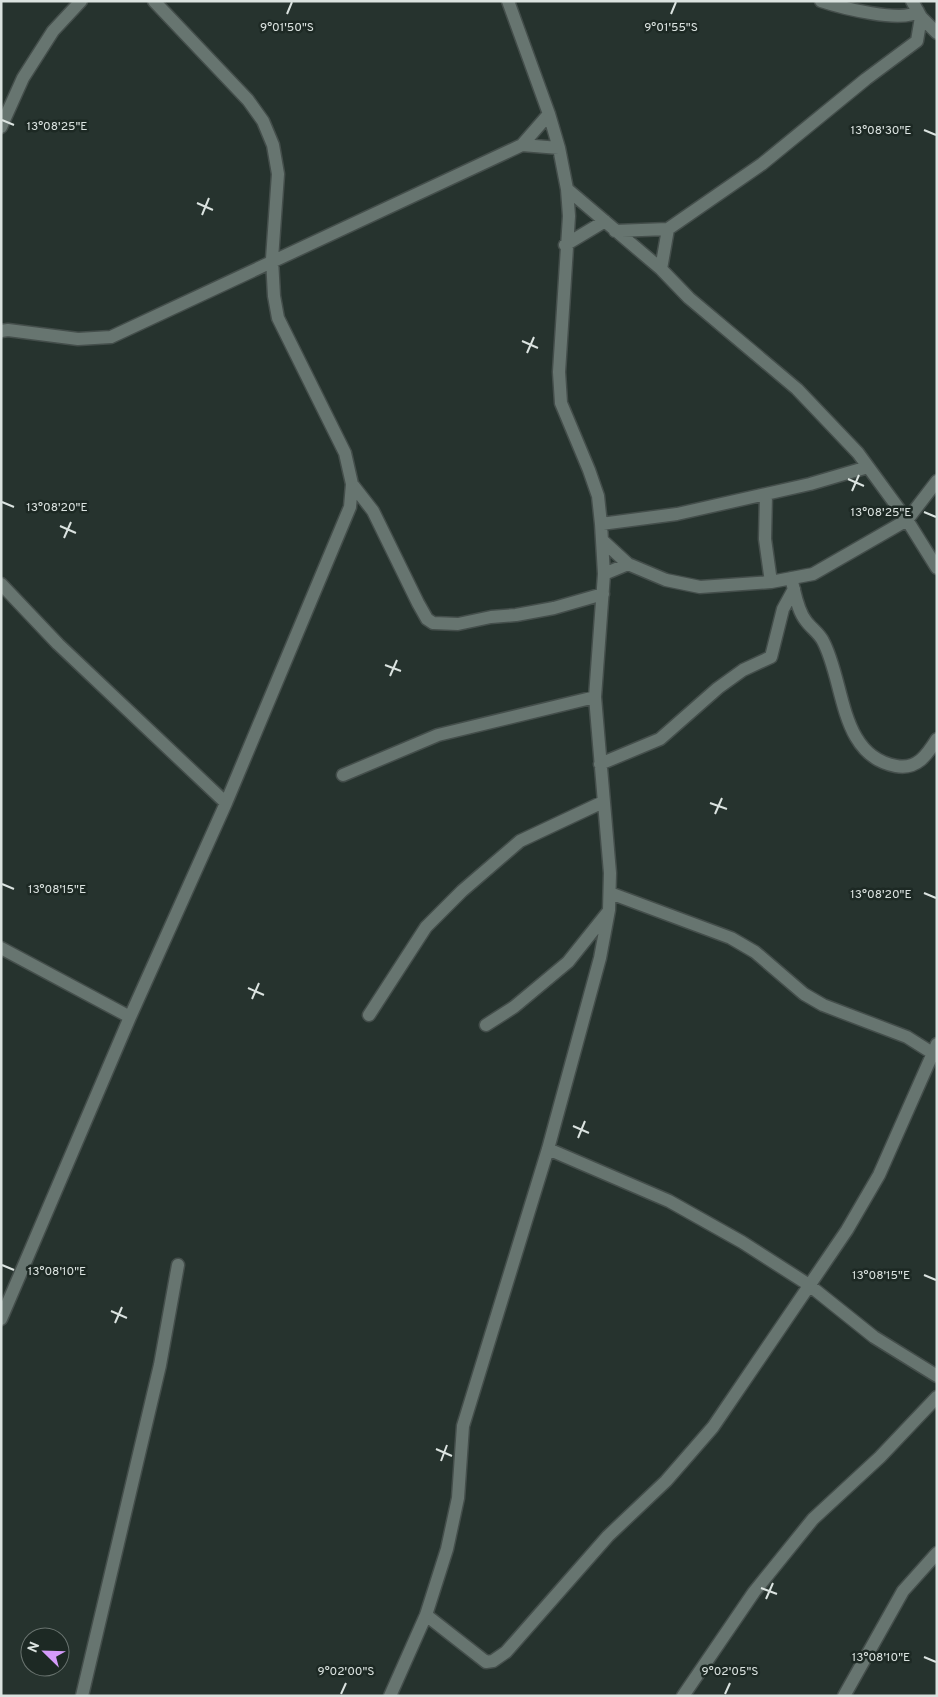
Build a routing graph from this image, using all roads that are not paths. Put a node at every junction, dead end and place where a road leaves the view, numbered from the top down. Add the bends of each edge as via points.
1 (81, 1) edge
2 (154, 1) edge
3 (508, 1) edge
4 (821, 1) edge
5 (922, 14) edge
6 (937, 34) edge
7 (917, 41) junction
8 (549, 114) junction
9 (1, 127) edge
10 (522, 145) junction
11 (559, 148) junction
12 (566, 190) junction
13 (605, 221) junction
14 (668, 229) junction
15 (615, 231) junction
16 (565, 245) junction
17 (272, 259) junction
18 (661, 270) junction
19 (1, 331) edge
20 (868, 467) junction
21 (937, 481) edge
22 (352, 484) junction
23 (766, 494) junction
24 (907, 520) junction
25 (601, 524) junction
26 (602, 540) junction
27 (628, 564) junction
28 (937, 568) edge
29 (604, 574) junction
30 (771, 582) junction
31 (1, 584) edge
32 (793, 584) junction
33 (603, 594) junction
34 (594, 697) junction
35 (937, 739) edge
36 (600, 764) junction
37 (342, 774) dead end
38 (226, 802) junction
39 (603, 802) junction
40 (610, 893) junction
41 (609, 910) junction
42 (1, 948) edge
43 (370, 1015) dead end
44 (130, 1018) junction
45 (486, 1025) dead end
46 (935, 1051) edge
47 (548, 1149) junction
48 (178, 1265) dead end
49 (809, 1285) junction
50 (1, 1319) edge
51 (937, 1376) edge
52 (937, 1397) edge
53 (936, 1554) edge
54 (426, 1615) junction
55 (82, 1696) edge
56 (390, 1696) edge
57 (683, 1696) edge
58 (844, 1696) edge

1 - 9 street via 53,31 23,78
2 - 17 street via 248,100 274,145 278,174
3 - 8 street
4 - 5 street via 851,10 909,17
5 - 6 street
5 - 7 street
6 - 7 street
7 - 14 street via 762,164
8 - 10 street
8 - 11 street
10 - 11 street
10 - 17 street
11 - 12 street
12 - 13 street
12 - 16 street
13 - 15 street
13 - 16 street
14 - 15 street
14 - 18 street
15 - 18 street
16 - 25 street via 559,372 562,403 598,496
17 - 19 street via 111,337 78,339
17 - 22 street via 278,318 345,453
18 - 20 street via 689,298 797,389
20 - 23 street
20 - 24 street
21 - 24 street
22 - 33 street via 373,511 418,603 433,623 458,624 516,615
22 - 38 street via 350,506
23 - 25 street via 677,514
23 - 30 street via 765,538
24 - 28 street
24 - 32 street
25 - 26 street
26 - 27 street
26 - 29 street
27 - 29 street
27 - 30 street via 666,580 700,587
29 - 33 street
30 - 32 street
31 - 38 street via 58,644
32 - 35 street via 801,615 824,642 855,736 866,752 888,765 905,768 920,762
32 - 36 street via 771,657 743,670 718,688 660,739
33 - 34 street
34 - 36 street
34 - 37 street via 438,735
36 - 39 street
38 - 44 street
39 - 40 street
39 - 43 street via 520,841 462,891 426,927
40 - 41 street
40 - 46 street via 731,938 755,952 810,998
41 - 45 street via 568,962 514,1007
41 - 47 street via 600,958
42 - 44 street
44 - 50 street
46 - 49 street via 879,1175 847,1230
47 - 49 street via 669,1201
47 - 54 street via 463,1426 456,1507 448,1549
48 - 55 street via 160,1365
49 - 51 street via 874,1337
49 - 54 street via 714,1427 608,1536 506,1652 486,1662
52 - 57 street via 880,1457 813,1519 754,1592
53 - 58 street via 903,1591
54 - 56 street

